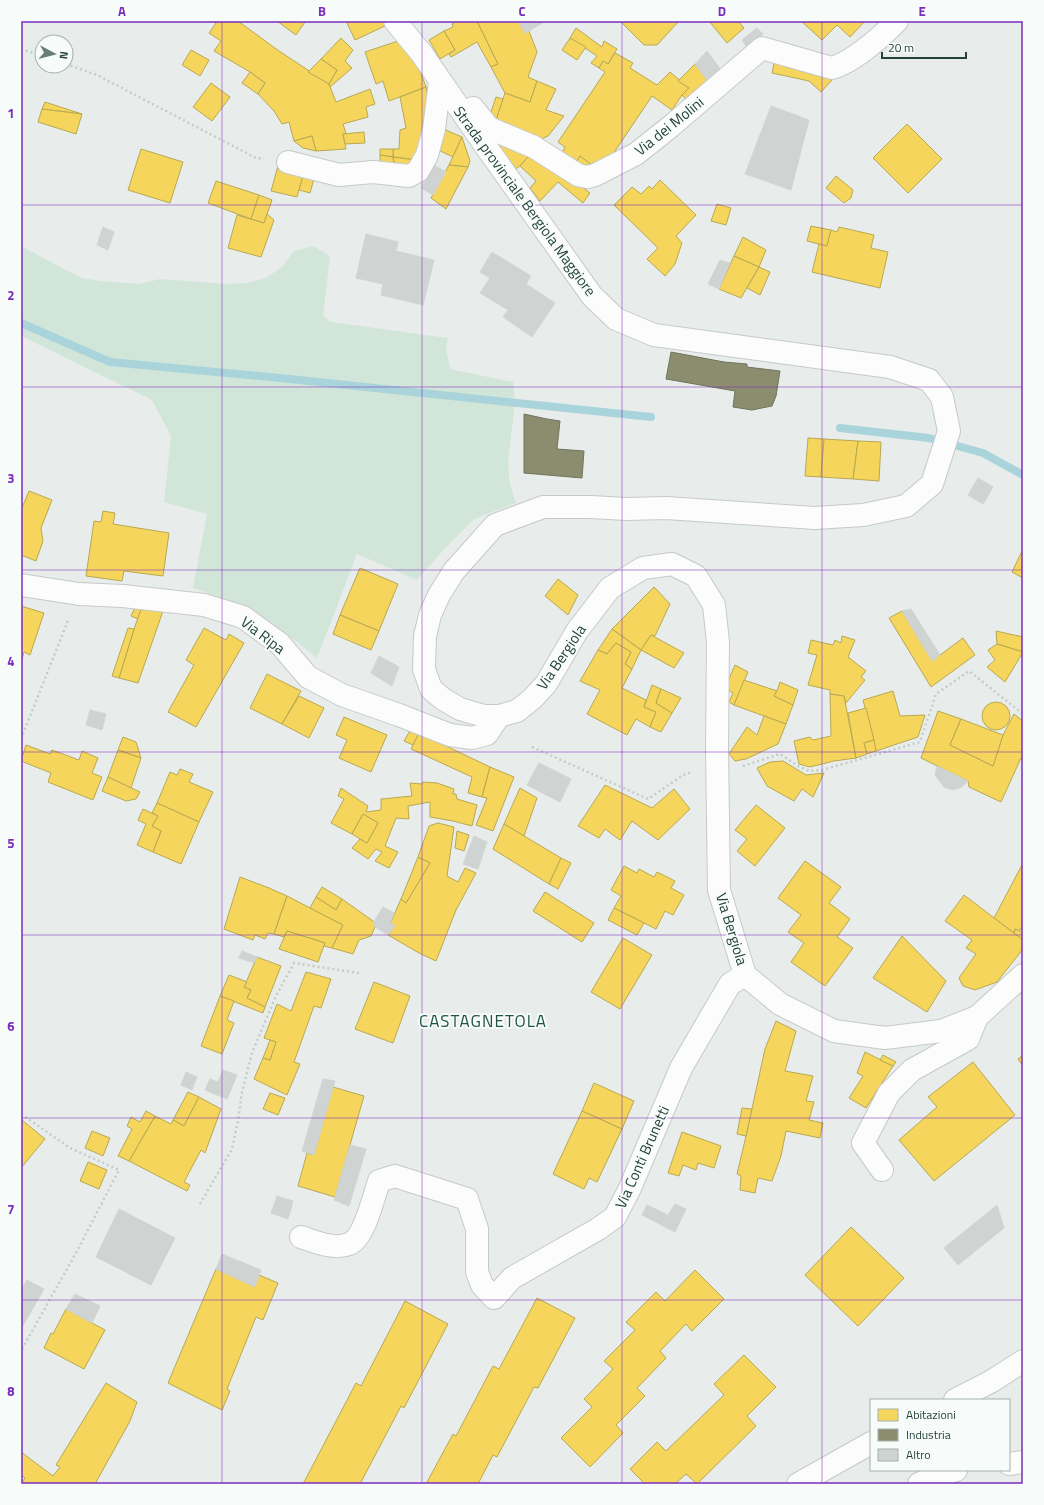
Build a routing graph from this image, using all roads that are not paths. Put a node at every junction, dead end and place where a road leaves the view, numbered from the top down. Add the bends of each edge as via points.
1 (395, 21) edge
2 (897, 21) edge
3 (440, 81) junction
4 (288, 162) road end
5 (848, 361) joint
6 (21, 585) edge
7 (499, 716) junction
8 (745, 975) junction
9 (1023, 975) edge
10 (977, 1017) junction
11 (882, 1170) dead end
12 (301, 1236) dead end
13 (1023, 1361) edge
14 (957, 1399) edge
15 (870, 1444) edge
16 (1023, 1462) edge
17 (1010, 1464) edge
18 (953, 1471) edge
19 (798, 1484) edge
20 (920, 1484) edge

1 - 3 street, Strada provinciale Bergiola Maggiore
2 - 3 street, Via dei Molini via 879,39 840,66 832,68 762,48 636,154 587,177 578,175 534,147 489,128 452,85
3 - 4 street via 431,142 427,155 414,174 409,176 373,172 339,175
3 - 5 street, Strada provinciale Bergiola Maggiore via 592,296 616,319 654,335
5 - 7 street, Via Bergiola via 890,367 929,380 942,397 949,431 932,484 906,506 864,515 815,518 666,508 543,507 495,525 454,572 439,595 430,615 425,636 424,669 431,689 444,699 460,708 484,716
6 - 7 street, Via Ripa via 79,594 204,605 243,617 280,644 308,677 342,696 450,735 472,738 487,734
7 - 8 street, Via Bergiola via 517,710 546,684 577,631 610,588 643,568 672,564 696,576 714,606 718,642 719,890
8 - 10 street, Via Bergiola via 780,1004 834,1031 885,1038 941,1031
8 - 12 street, Via Conti Brunetti via 730,984 681,1068 615,1217 598,1230 512,1278 494,1298 482,1285 477,1272 477,1229 467,1199 395,1176 379,1181 363,1229 351,1244 322,1244
9 - 10 street, Via Bergiola
10 - 11 street via 968,1039 912,1070 889,1093 863,1143
13 - 14 street
15 - 19 street
16 - 17 street
18 - 20 street

